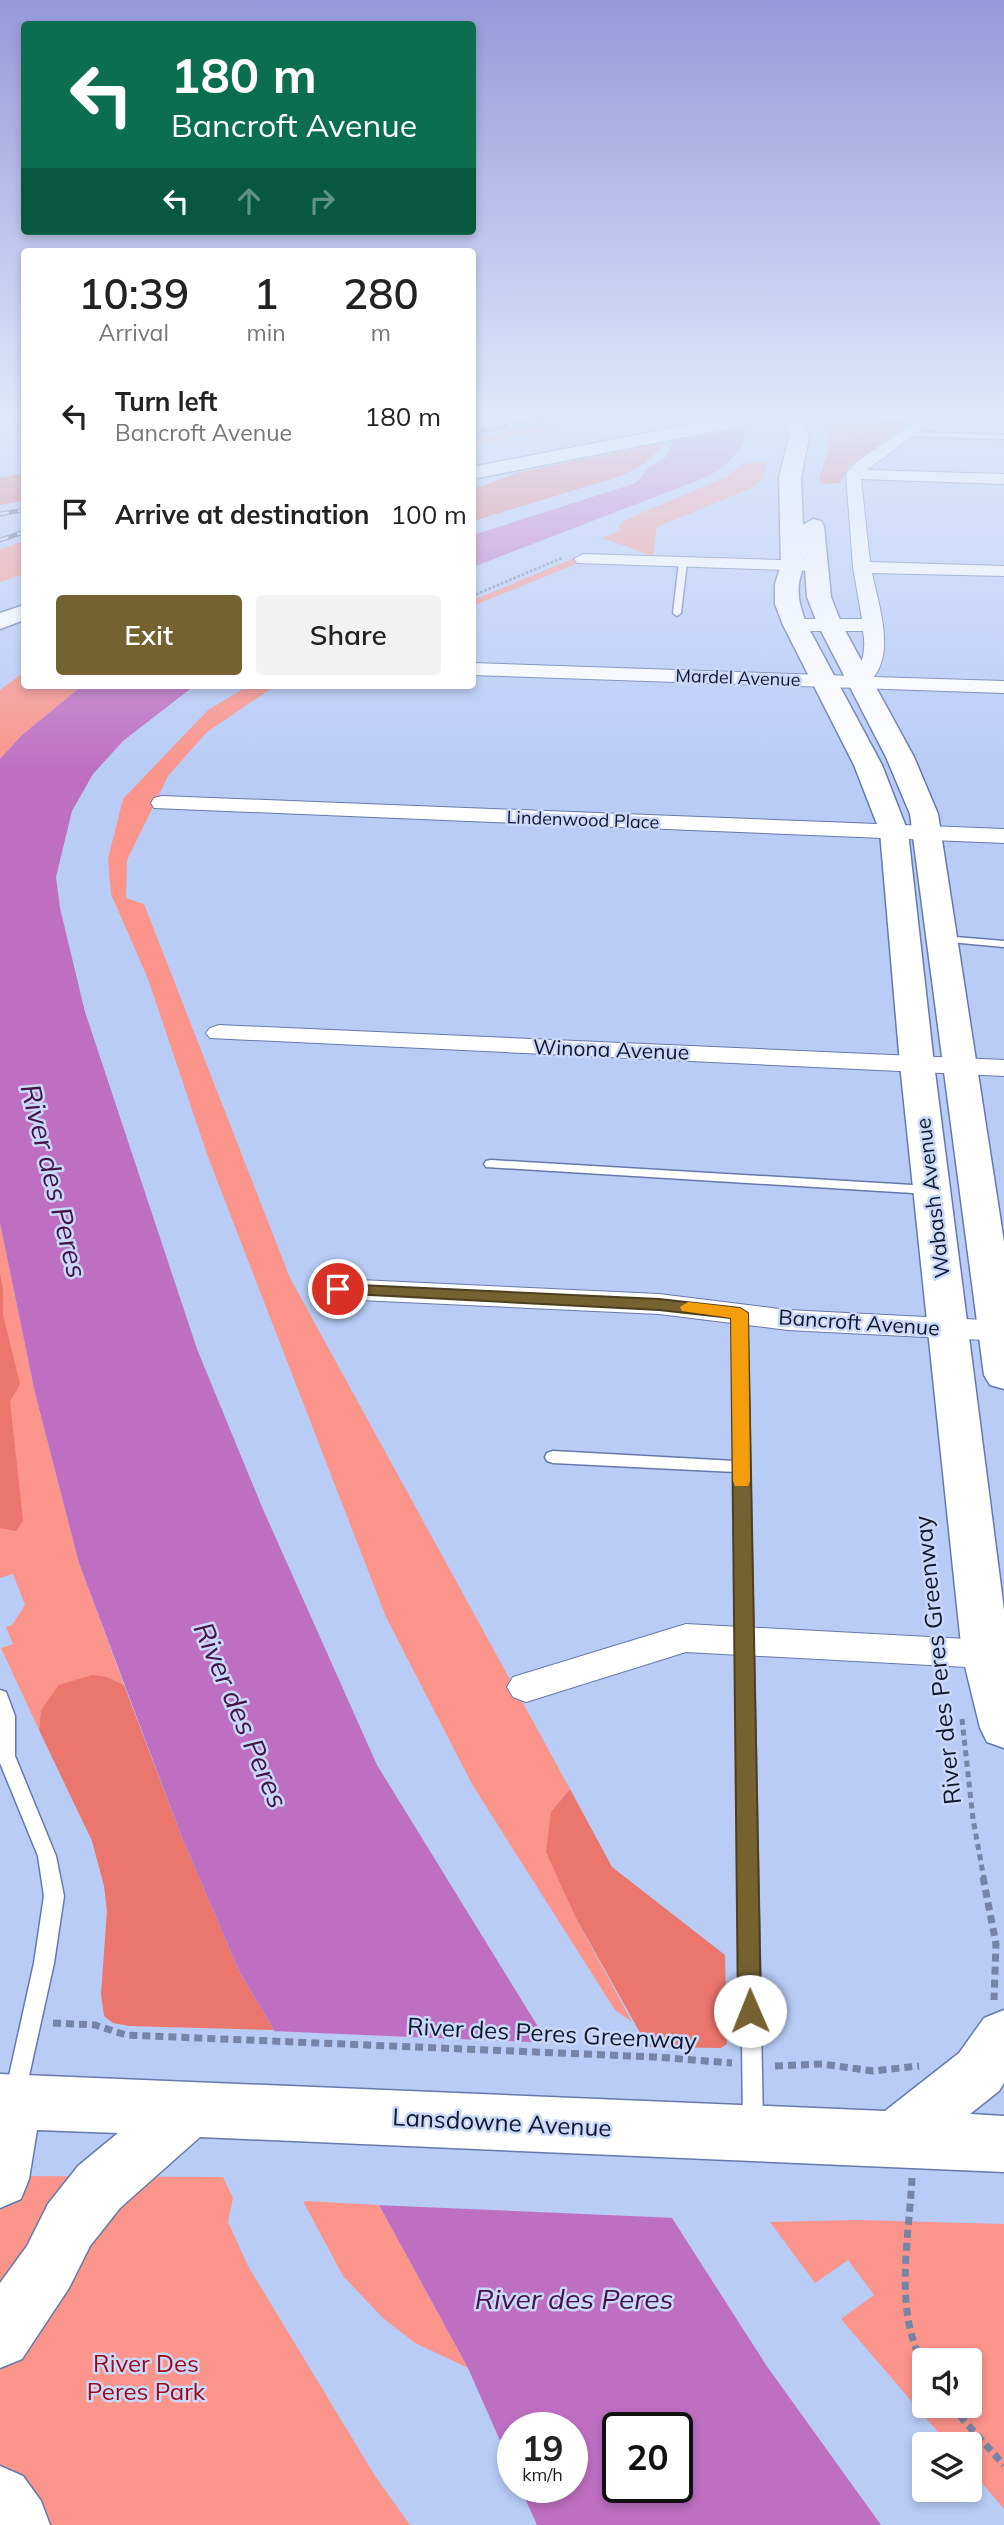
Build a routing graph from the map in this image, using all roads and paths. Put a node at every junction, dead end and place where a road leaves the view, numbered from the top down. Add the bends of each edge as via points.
1 (792, 535) edge
2 (814, 535) edge
3 (859, 535) edge
4 (583, 559) dead end
5 (621, 560) junction
6 (684, 562) junction
7 (793, 565) junction
8 (816, 566) junction
9 (862, 567) junction
10 (1004, 571) edge
11 (476, 594) edge
12 (21, 613) edge
13 (677, 613) dead end
14 (0, 622) edge
15 (795, 625) junction
16 (830, 625) junction
17 (872, 625) junction
18 (476, 669) edge
19 (824, 681) junction
20 (859, 682) junction
21 (1004, 687) edge
22 (162, 803) dead end
23 (910, 832) junction
24 (1004, 836) edge
25 (943, 939) junction
26 (1004, 944) edge
27 (219, 1033) dead end
28 (917, 1064) junction
29 (961, 1066) junction
30 (1004, 1068) edge
31 (491, 1164) dead end
32 (932, 1190) junction
33 (338, 1289) dead end
34 (740, 1313) junction
35 (948, 1328) junction
36 (1001, 1331) edge
37 (1004, 1375) edge
38 (553, 1457) dead end
39 (741, 1467) junction
40 (743, 1640) junction
41 (995, 1655) edge
42 (526, 1687) dead end
43 (0, 1697) edge
44 (961, 1717) dead end
45 (1004, 1728) edge
46 (2, 1755) edge
47 (998, 2022) edge
48 (88, 2024) dead end
49 (751, 2064) junction
50 (923, 2065) dead end
51 (6, 2102) edge
52 (191, 2108) junction
53 (729, 2133) junction
54 (903, 2141) junction
55 (1004, 2144) edge
56 (0, 2179) edge
57 (0, 2337) edge
58 (914, 2348) edge
59 (962, 2418) edge
60 (1004, 2465) edge
61 (0, 2499) edge
62 (16, 2525) edge

1 - 7 main road, Wabash Avenue
2 - 8 main road, Wabash Avenue
3 - 9 street
4 - 5 street
5 - 6 street
5 - 11 path via 604,552 579,552
6 - 7 street
6 - 13 lane
7 - 8 street
7 - 15 main road, Wabash Avenue via 787,604
8 - 16 main road, Wabash Avenue via 819,597
9 - 10 street
9 - 17 street
12 - 14 main road
15 - 16 street
15 - 19 main road, Wabash Avenue
16 - 17 street
16 - 20 main road, Wabash Avenue
17 - 20 street via 871,667
18 - 19 street, Mardel Avenue
19 - 20 street, Mardel Avenue
19 - 23 main road, Wabash Avenue via 873,776
20 - 21 street, Mardel Avenue
20 - 23 main road, Wabash Avenue via 900,757 924,814
22 - 23 street, Lindenwood Place
23 - 24 street, Lindenwood Place
23 - 25 main road, Wabash Avenue
23 - 28 main road, Wabash Avenue
25 - 26 lane
25 - 29 main road, Wabash Avenue
27 - 28 street, Winona Avenue
28 - 29 street, Winona Avenue
28 - 32 main road, Wabash Avenue
29 - 30 street, Winona Avenue
29 - 36 main road, Wabash Avenue
31 - 32 lane
32 - 35 main road, Wabash Avenue
33 - 34 street, Bancroft Avenue via 659,1304
34 - 35 street, Bancroft Avenue via 788,1320
34 - 39 lane
35 - 36 street, Bancroft Avenue
35 - 41 main road, Wabash Avenue
36 - 37 main road, Wabash Avenue
38 - 39 lane
39 - 40 lane
40 - 41 street
40 - 42 street via 703,1637 669,1641
40 - 49 lane
41 - 45 main road, Wabash Avenue
43 - 46 lane via 6,1716
44 - 47 path, River des Peres Greenway via 978,1850 996,1925
46 - 51 lane via 47,1856 54,1896 44,1963
47 - 54 main road via 979,2072
48 - 49 path, River des Peres Greenway via 125,2035
49 - 50 path, River des Peres Greenway via 822,2064 873,2071
49 - 53 lane
51 - 52 main road, Lansdowne Avenue
51 - 56 main road
52 - 53 main road, Lansdowne Avenue
52 - 57 main road via 99,2187 69,2225 48,2267
53 - 54 main road, Lansdowne Avenue
54 - 55 main road, Lansdowne Avenue
54 - 58 path via 905,2311
59 - 60 path
61 - 62 main road

